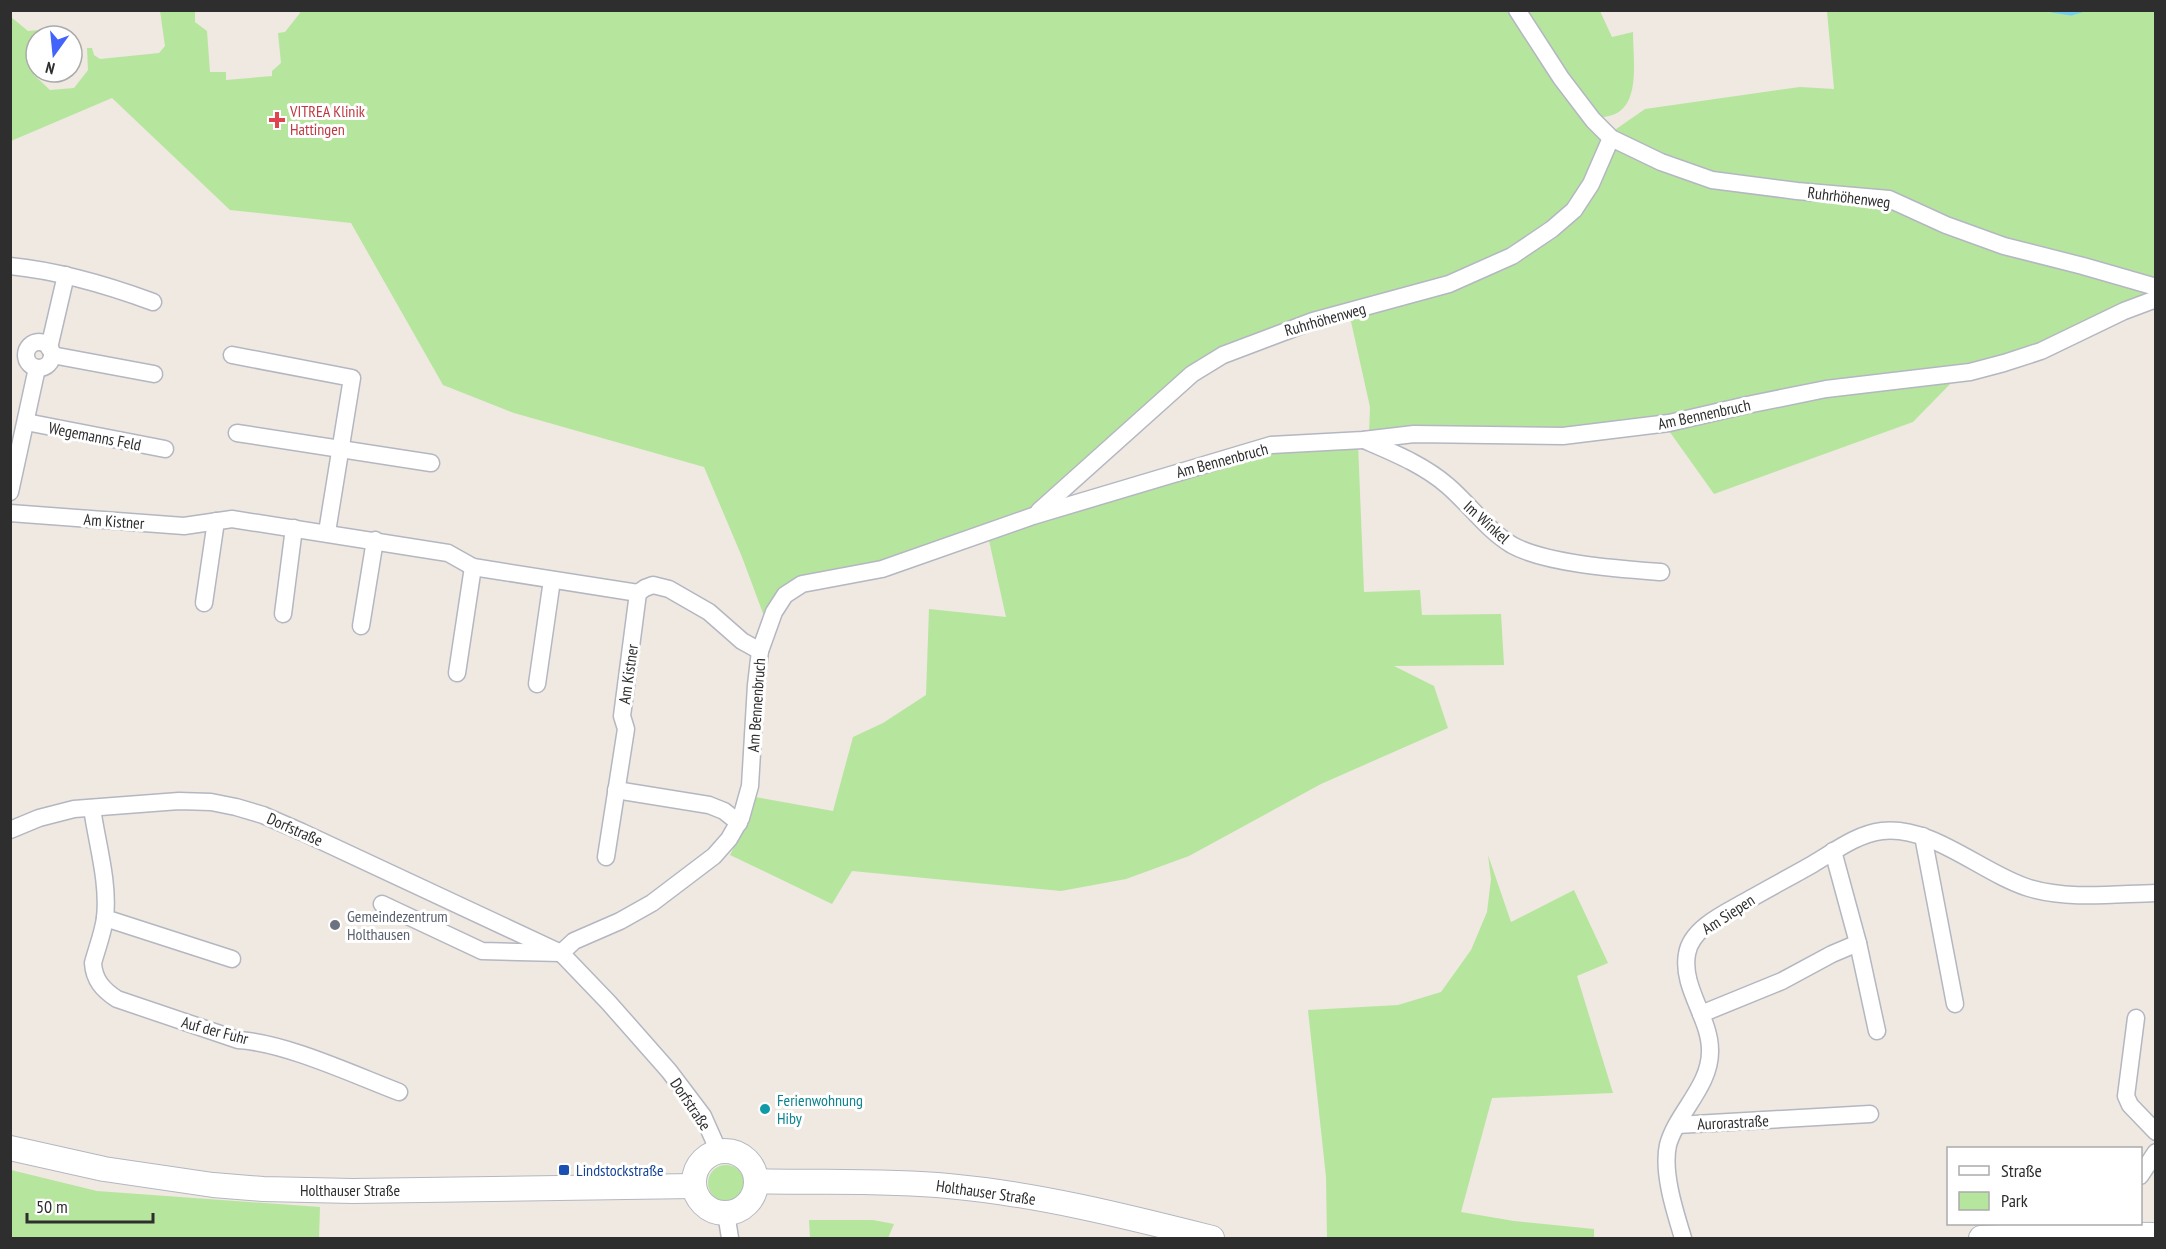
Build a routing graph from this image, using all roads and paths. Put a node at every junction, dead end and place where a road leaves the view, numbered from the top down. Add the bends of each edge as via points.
1 (1517, 10) edge
2 (1611, 138) junction
3 (10, 266) edge
4 (66, 275) junction
5 (2156, 287) edge
6 (2156, 299) edge
7 (153, 302) dead end
8 (19, 350) edge
9 (51, 351) junction
10 (232, 355) dead end
11 (37, 368) junction
12 (154, 374) dead end
13 (20, 427) edge
14 (237, 433) dead end
15 (1364, 440) junction
16 (165, 449) dead end
17 (340, 449) junction
18 (431, 463) dead end
19 (10, 492) edge
20 (10, 513) edge
21 (1033, 516) junction
22 (216, 521) junction
23 (294, 528) junction
24 (327, 532) junction
25 (375, 540) junction
26 (473, 567) junction
27 (1660, 572) dead end
28 (552, 580) junction
29 (638, 593) junction
30 (204, 603) dead end
31 (284, 614) dead end
32 (361, 626) dead end
33 (760, 651) junction
34 (457, 673) dead end
35 (537, 684) dead end
36 (616, 790) junction
37 (92, 808) junction
38 (739, 823) junction
39 (10, 830) edge
40 (1923, 836) junction
41 (1833, 851) junction
42 (606, 857) dead end
43 (2156, 893) edge
44 (382, 904) dead end
45 (105, 918) junction
46 (1858, 943) junction
47 (561, 953) junction
48 (232, 959) dead end
49 (1955, 1004) dead end
50 (1701, 1014) junction
51 (2136, 1018) dead end
52 (1877, 1032) dead end
53 (399, 1092) dead end
54 (1870, 1114) dead end
55 (1677, 1125) junction
56 (2156, 1132) edge
57 (10, 1148) edge
58 (719, 1152) junction
59 (2156, 1152) edge
60 (2142, 1173) edge
61 (756, 1181) junction
62 (694, 1186) junction
63 (726, 1213) junction
64 (2111, 1229) edge
65 (2156, 1235) edge
66 (730, 1239) edge
67 (1212, 1239) edge
68 (1683, 1239) edge
69 (1982, 1239) edge

1 - 2 street, Ruhrhöhenweg via 1561,78
2 - 5 street, Ruhrhöhenweg via 1712,180 1889,199 2004,246
2 - 21 street, Ruhrhöhenweg via 1591,184 1574,210 1512,256 1449,284 1313,321 1223,355 1192,374
3 - 4 street
4 - 7 street
4 - 9 street
6 - 15 street, Am Bennenbruch via 2041,351 1970,372 1826,390 1669,423 1563,436 1414,434
8 - 9 street via 37,342 47,344
8 - 11 street
9 - 11 street via 47,366
9 - 12 street
10 - 17 street via 352,378
11 - 13 street, Wegemanns Feld
13 - 16 street, Wegemanns Feld
13 - 19 street, Wegemanns Feld
14 - 17 street
15 - 21 street, Am Bennenbruch via 1271,445
15 - 27 street, Im Winkel via 1430,472 1512,545 1540,556
17 - 18 street
17 - 24 street
20 - 22 street, Am Kistner via 184,526
21 - 33 street, Am Bennenbruch via 882,569 802,584 784,595
22 - 23 street, Am Kistner via 232,519
22 - 30 street
23 - 24 street, Am Kistner
23 - 31 street
24 - 25 street, Am Kistner
25 - 26 street, Am Kistner via 448,553
25 - 32 street
26 - 28 street, Am Kistner
26 - 34 street
28 - 29 street, Am Kistner
28 - 35 street
29 - 33 street, Am Kistner via 653,585 669,589 709,612
29 - 36 street, Am Kistner via 622,716 626,729
33 - 38 street, Am Bennenbruch via 750,786
36 - 38 street via 709,805
36 - 42 street, Am Kistner
37 - 39 street, Dorfstraße via 39,818
37 - 45 street, Auf der Fuhr via 105,890
37 - 47 street, Dorfstraße via 211,802 263,815
38 - 47 street, Am Bennenbruch via 714,856 669,891 636,912 574,941
40 - 41 street, Am Siepen via 1880,831
40 - 43 street, Am Siepen via 2031,889 2068,895
40 - 49 street
41 - 46 street
41 - 50 street, Am Siepen via 1693,938 1686,956 1687,972
44 - 47 street via 482,951
45 - 48 street
45 - 53 street, Auf der Fuhr via 94,971 100,985 117,999 238,1040 285,1050
46 - 50 street via 1782,981
46 - 52 street
47 - 58 street, Dorfstraße via 669,1071 703,1116
50 - 55 street, Am Siepen via 1710,1043 1708,1068
51 - 56 street via 2126,1096
54 - 55 street, Aurorastraße
55 - 68 street, Aurorastraße via 1668,1145 1667,1163
57 - 62 street, Holthauser Straße via 104,1169 263,1190
58 - 61 street via 728,1151 744,1158
58 - 62 street via 700,1164
59 - 60 street
61 - 63 street via 748,1203
61 - 67 street, Holthauser Straße via 904,1183 973,1189 1078,1206
62 - 63 street via 708,1209
63 - 66 street
64 - 65 street
64 - 69 street

